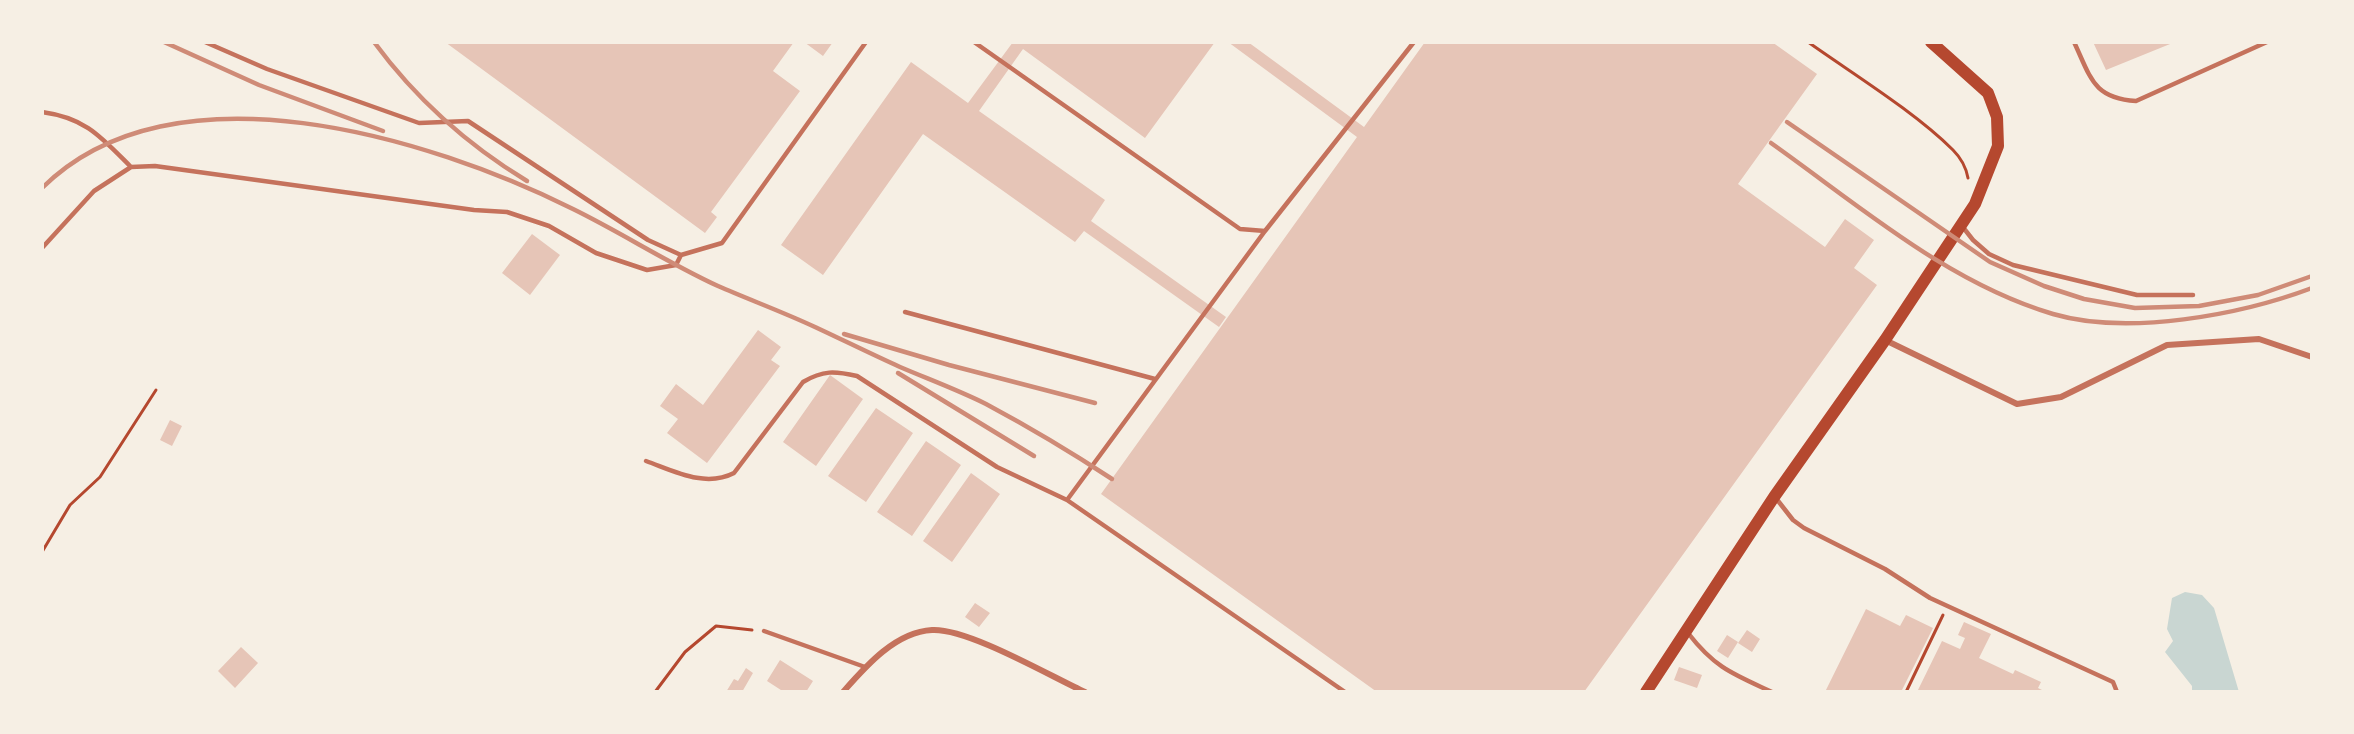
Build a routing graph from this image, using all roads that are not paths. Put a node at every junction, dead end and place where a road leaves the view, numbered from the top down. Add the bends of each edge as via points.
1 (205, 42) edge
2 (866, 42) edge
3 (974, 42) edge
4 (1414, 42) edge
5 (1931, 42) edge
6 (2074, 42) edge
7 (2267, 42) edge
8 (42, 112) edge
9 (131, 167) junction
10 (1962, 225) junction
11 (1265, 231) junction
12 (42, 248) edge
13 (681, 255) junction
14 (2193, 295) dead end
15 (905, 312) dead end
16 (1885, 340) junction
17 (2312, 357) edge
18 (1155, 379) junction
19 (646, 461) dead end
20 (1774, 497) junction
21 (1067, 500) junction
22 (764, 631) road end
23 (1686, 631) junction
24 (865, 668) junction
25 (843, 692) edge
26 (1085, 692) edge
27 (1345, 692) edge
28 (1646, 692) edge
29 (1772, 692) edge
30 (2117, 692) edge

1 - 13 lane via 267,69 419,123 468,121 648,240
2 - 13 lane via 722,243
3 - 11 lane via 1240,229
4 - 11 lane
5 - 10 main road via 1988,93 1997,117 1998,146 1975,204
6 - 7 lane via 2093,82 2113,99 2136,101
8 - 9 lane via 66,116 96,131
9 - 12 lane via 94,191
9 - 13 lane via 155,166 507,212 549,226 596,254 647,270 676,265
10 - 14 lane via 1989,254 2013,265 2137,296
10 - 16 main road
11 - 18 lane
15 - 18 lane
16 - 17 street via 2017,404 2061,397 2167,345 2259,339
16 - 20 main road
18 - 21 lane
19 - 21 lane via 701,480 724,478 734,473 803,382 834,370 857,376 997,467
20 - 23 main road
20 - 30 lane via 1804,528 1948,606 2112,682
21 - 27 lane
22 - 24 lane
23 - 28 main road
23 - 29 lane via 1719,668
24 - 25 street
24 - 26 street via 903,639 932,630 981,643

